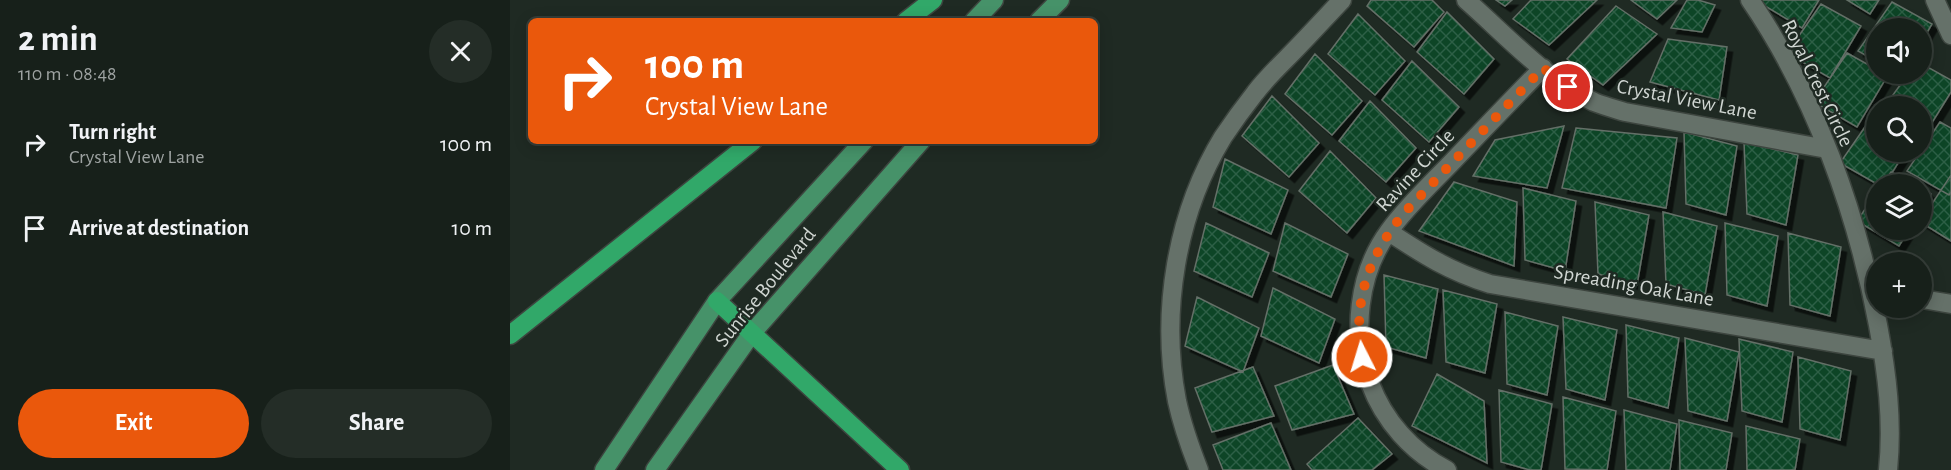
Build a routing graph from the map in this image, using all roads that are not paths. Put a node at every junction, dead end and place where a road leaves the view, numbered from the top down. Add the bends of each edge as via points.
1 (933, 0) edge
2 (993, 0) edge
3 (1060, 0) edge
4 (1342, 0) edge
5 (1466, 0) edge
6 (1750, 0) edge
7 (1935, 0) edge
8 (910, 18) edge
9 (977, 18) edge
10 (1042, 18) edge
11 (1951, 35) edge
12 (1543, 68) junction
13 (749, 144) edge
14 (861, 144) edge
15 (918, 144) edge
16 (1827, 148) junction
17 (1389, 232) junction
18 (1866, 264) edge
19 (1932, 301) edge
20 (717, 302) junction
21 (1951, 304) edge
22 (1878, 318) edge
23 (752, 333) junction
24 (510, 335) edge
25 (1883, 351) junction
26 (604, 470) edge
27 (655, 470) edge
28 (900, 470) edge
29 (1199, 470) edge
30 (1447, 470) edge
31 (1887, 470) edge

1 - 8 highway
2 - 9 main road
3 - 10 main road
4 - 29 street via 1257,90 1223,138 1202,178 1184,227 1170,330 1178,401
5 - 12 street, Crystal View Lane
6 - 16 street, Royal Crest Circle via 1794,75
7 - 11 street
12 - 16 street, Crystal View Lane via 1568,87 1625,112
12 - 17 street, Ravine Circle
13 - 24 highway
14 - 20 main road, Sunrise Boulevard
15 - 23 main road, Sunrise Boulevard
16 - 18 street, Royal Crest Circle
17 - 25 street, Spreading Oak Lane via 1430,259 1490,284
17 - 30 street, Ravine Circle via 1367,274 1360,307 1365,372 1391,423 1412,446
19 - 21 street
20 - 23 highway
20 - 26 main road, Sunrise Boulevard
22 - 25 street, Royal Crest Circle
23 - 27 main road, Sunrise Boulevard
23 - 28 highway
25 - 31 street, Royal Crest Circle via 1891,440

